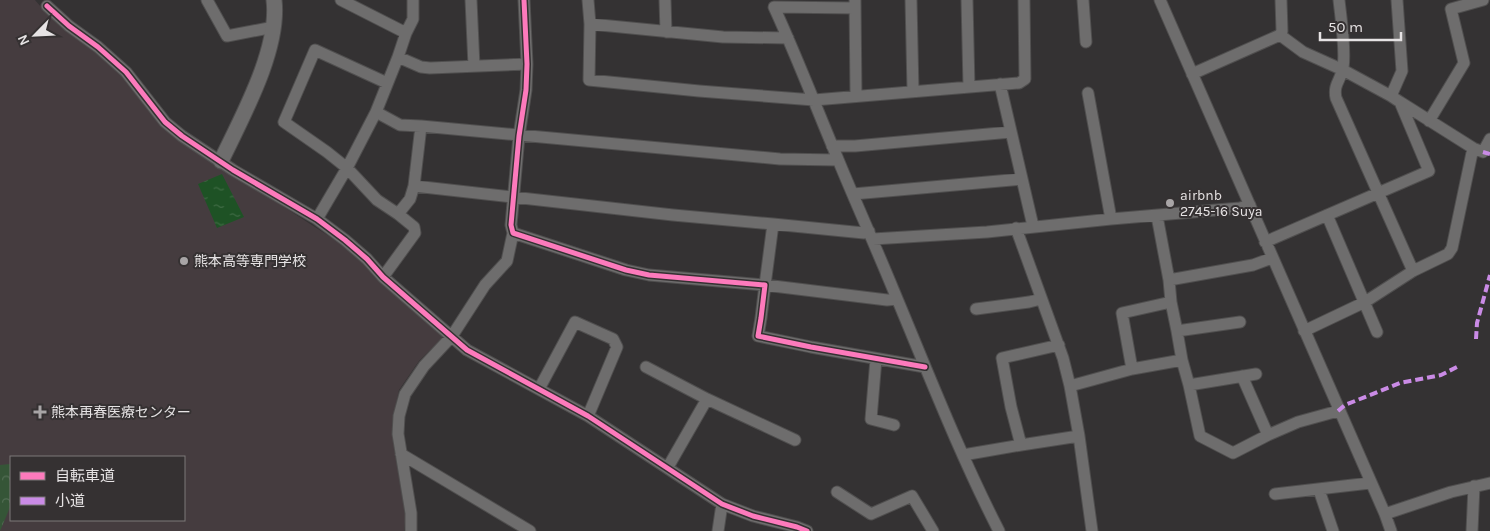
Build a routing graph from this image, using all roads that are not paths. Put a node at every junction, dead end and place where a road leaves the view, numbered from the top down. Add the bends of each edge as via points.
1 (206, 0) edge
2 (274, 0) edge
3 (341, 0) edge
4 (413, 0) edge
5 (471, 0) edge
6 (524, 0) edge
7 (588, 0) edge
8 (665, 0) edge
9 (911, 0) edge
10 (967, 0) edge
11 (1024, 0) edge
12 (1083, 0) edge
13 (1160, 0) edge
14 (1281, 0) edge
15 (1340, 0) edge
16 (1396, 0) edge
17 (1483, 0) edge
18 (855, 4) edge
19 (47, 6) dead end
20 (590, 24) junction
21 (274, 27) junction
22 (666, 32) junction
23 (406, 33) junction
24 (1280, 35) junction
25 (788, 38) junction
26 (1086, 42) dead end
27 (398, 57) junction
28 (527, 64) junction
29 (474, 66) junction
30 (1343, 70) junction
31 (1192, 74) junction
32 (387, 83) junction
33 (1000, 84) junction
34 (969, 87) junction
35 (913, 91) junction
36 (1088, 93) dead end
37 (856, 96) junction
38 (1395, 99) junction
39 (814, 100) junction
40 (376, 112) junction
41 (1429, 121) junction
42 (421, 126) junction
43 (1011, 132) junction
44 (519, 136) junction
45 (1490, 139) edge
46 (832, 146) junction
47 (1473, 148) junction
48 (838, 160) junction
49 (221, 161) junction
50 (347, 168) junction
51 (1022, 179) junction
52 (414, 186) junction
53 (1378, 193) junction
54 (853, 194) junction
55 (514, 198) junction
56 (1250, 205) junction
57 (398, 214) junction
58 (1327, 215) junction
59 (1157, 216) junction
60 (317, 219) junction
61 (1112, 219) junction
62 (773, 224) junction
63 (1033, 226) junction
64 (1016, 228) junction
65 (513, 233) junction
66 (871, 235) junction
67 (1265, 242) junction
68 (1272, 258) junction
69 (1413, 270) junction
70 (383, 277) junction
71 (1169, 280) junction
72 (765, 285) junction
73 (897, 299) junction
74 (1041, 299) junction
75 (1171, 302) junction
76 (1365, 302) junction
77 (976, 309) dead end
78 (1240, 322) dead end
79 (1177, 331) junction
80 (1304, 331) junction
81 (1378, 332) dead end
82 (452, 336) junction
83 (1059, 345) junction
84 (876, 358) junction
85 (1182, 360) junction
86 (646, 367) dead end
87 (925, 367) junction
88 (1132, 369) junction
89 (1256, 374) dead end
90 (1242, 376) junction
91 (1189, 385) junction
92 (1070, 386) junction
93 (539, 389) junction
94 (707, 399) junction
95 (1338, 411) junction
96 (588, 416) junction
97 (894, 424) dead end
98 (1079, 436) junction
99 (1268, 436) junction
100 (795, 440) dead end
101 (1021, 445) junction
102 (401, 454) junction
103 (963, 455) junction
104 (668, 467) junction
105 (1370, 483) junction
106 (1490, 483) edge
107 (1474, 486) junction
108 (1319, 490) junction
109 (837, 492) dead end
110 (1275, 494) dead end
111 (722, 504) junction
112 (1385, 514) junction
113 (777, 527) edge
114 (411, 531) edge
115 (530, 531) edge
116 (718, 531) edge
117 (807, 531) edge
118 (933, 531) edge
119 (999, 531) edge
120 (1092, 531) edge
121 (1333, 531) edge
122 (1391, 531) edge
123 (1472, 531) edge

1 - 21 street via 228,36
2 - 21 street
3 - 23 street
4 - 23 street via 413,19
5 - 29 street
6 - 28 street
7 - 20 street
8 - 22 street
9 - 35 street
10 - 34 street
11 - 33 street via 1025,79 1019,83
12 - 26 street
13 - 31 street
14 - 24 street
15 - 30 street
16 - 38 street via 1402,71
17 - 41 street via 1451,9 1464,63
18 - 25 street via 774,7
18 - 37 street
19 - 49 street via 126,72 165,122
20 - 22 street
20 - 39 street via 589,80
21 - 49 street via 270,49
22 - 25 street
23 - 27 street
24 - 30 street via 1303,52
24 - 31 street
25 - 39 street
27 - 29 street via 421,67
27 - 32 street
28 - 29 street
28 - 44 street
30 - 38 street
30 - 53 street via 1334,91
31 - 56 street
32 - 40 street
32 - 50 street via 315,50 284,122
33 - 34 street
33 - 43 street
34 - 35 street
35 - 37 street
36 - 61 street
37 - 39 street
38 - 41 street
38 - 53 street via 1429,171
39 - 46 street
40 - 42 street via 400,125
40 - 50 street
41 - 47 street
42 - 44 street
42 - 52 street
43 - 46 street
43 - 51 street
44 - 48 street via 780,159
44 - 55 street
45 - 47 street via 1483,152
46 - 48 street
47 - 69 street via 1452,248 1448,254
48 - 54 street
49 - 60 street
50 - 57 street via 377,200
50 - 60 street
51 - 54 street
51 - 63 street
52 - 55 street
52 - 57 street via 410,199
53 - 58 street
53 - 69 street
54 - 66 street
55 - 62 street
55 - 65 street via 510,225
56 - 59 street
56 - 67 street
57 - 70 street via 414,227 415,234
58 - 67 street
58 - 76 street
59 - 61 street
59 - 71 street
60 - 70 street via 346,240
61 - 63 street
62 - 66 street
62 - 72 street
63 - 64 street
64 - 66 street via 987,232
64 - 74 street
65 - 72 street via 648,275
65 - 82 street via 507,261 485,285
66 - 73 street
67 - 68 street
68 - 71 street via 1253,266
68 - 80 street
69 - 76 street
70 - 82 street
71 - 75 street
72 - 73 street
72 - 84 street via 758,336
73 - 87 street
74 - 77 street
74 - 83 street
75 - 79 street
75 - 88 street via 1122,313
76 - 80 street
76 - 81 street
78 - 79 street
79 - 85 street
80 - 95 street
82 - 93 street via 467,350
82 - 102 street via 424,366 405,394 399,416
83 - 92 street
83 - 101 street via 1002,358
84 - 87 street
84 - 97 street via 871,419
85 - 88 street
85 - 91 street
86 - 94 street
87 - 103 street
88 - 92 street
89 - 90 street
90 - 91 street
90 - 99 street
91 - 99 street via 1200,436 1233,453
92 - 98 street
93 - 96 street
93 - 96 street via 575,322 613,339 617,347
94 - 100 street
94 - 104 street
95 - 99 street via 1298,422
95 - 105 street
96 - 104 street
98 - 101 street
98 - 120 street
101 - 103 street
102 - 114 street
102 - 115 street
103 - 119 street
104 - 111 street
105 - 108 street
105 - 112 street
106 - 107 street
107 - 112 street
107 - 123 street
108 - 110 street
108 - 121 street
109 - 118 street via 871,514 912,496
111 - 113 street
111 - 116 street
112 - 122 street
113 - 117 street via 797,527

